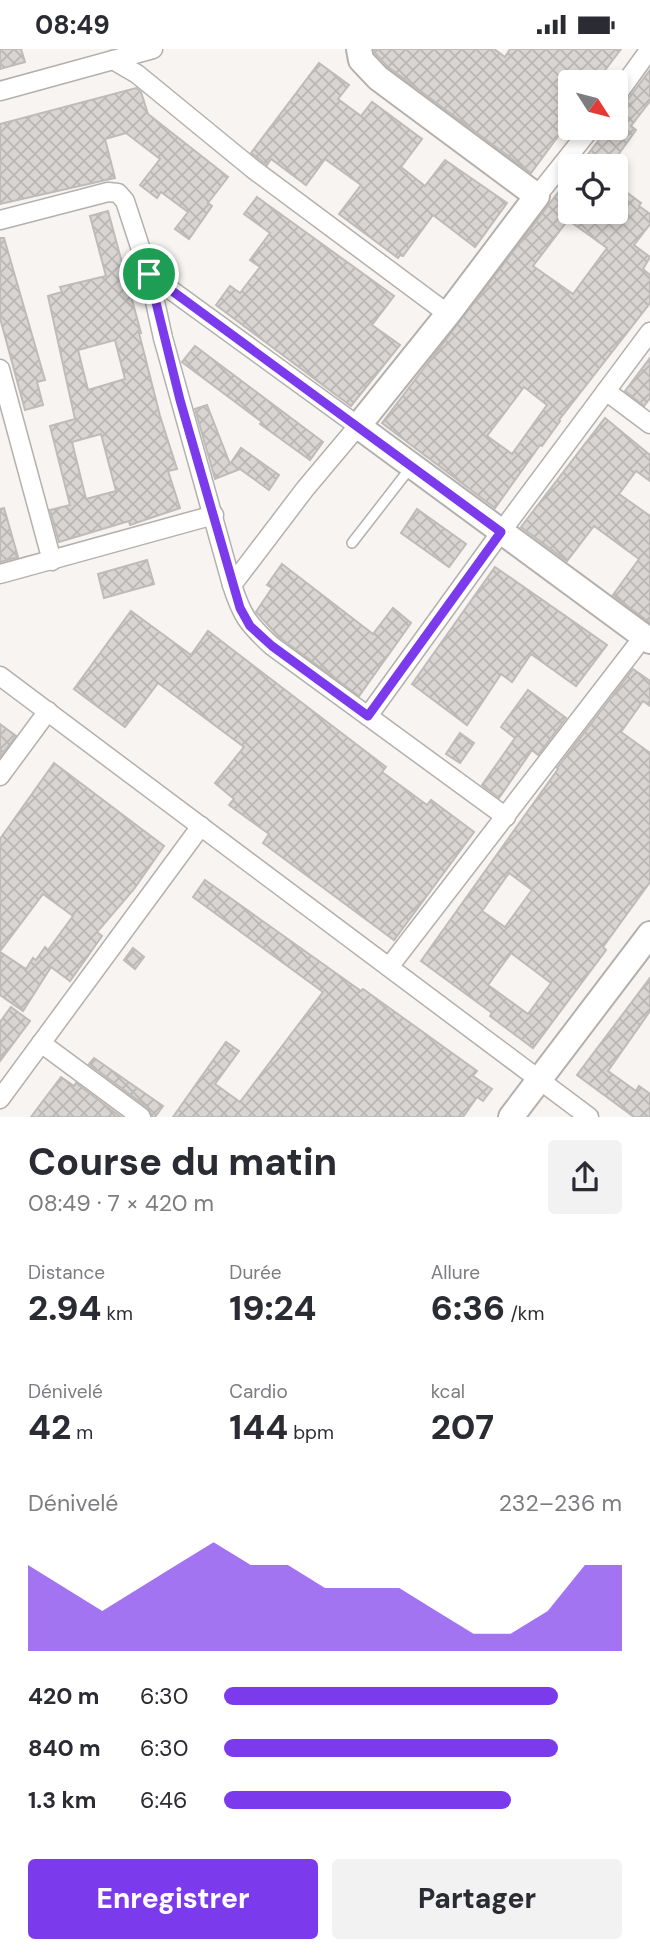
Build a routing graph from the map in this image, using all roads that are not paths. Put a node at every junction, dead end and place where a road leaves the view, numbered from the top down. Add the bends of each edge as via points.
1 (153, 49) edge
2 (359, 49) edge
3 (650, 49) edge
4 (113, 60) junction
5 (628, 79) edge
6 (0, 91) edge
7 (582, 140) edge
8 (537, 197) junction
9 (0, 220) edge
10 (149, 274) junction
11 (448, 314) junction
12 (650, 332) edge
13 (0, 369) edge
14 (606, 391) junction
15 (4, 400) edge
16 (650, 424) edge
17 (358, 426) junction
18 (412, 465) junction
19 (214, 515) junction
20 (501, 532) junction
21 (352, 543) dead end
22 (52, 561) junction
23 (0, 574) edge
24 (232, 585) junction
25 (647, 638) edge
26 (0, 676) edge
27 (48, 711) junction
28 (368, 716) junction
29 (0, 776) edge
30 (506, 817) junction
31 (201, 826) junction
32 (650, 934) edge
33 (389, 967) junction
34 (41, 1043) junction
35 (540, 1079) junction
36 (0, 1099) edge
37 (141, 1117) edge
38 (511, 1117) edge
39 (589, 1117) edge

1 - 4 street
2 - 8 street via 361,60 378,78
3 - 5 street
4 - 6 street
4 - 11 street
7 - 8 street
8 - 11 street
9 - 10 street via 118,193 125,201
10 - 17 street
10 - 19 street
11 - 17 street
12 - 14 street
13 - 15 street
14 - 16 street
14 - 20 street
15 - 22 street
17 - 18 street
17 - 24 street
18 - 20 street
18 - 21 lane
19 - 22 street
19 - 24 street
20 - 25 street
20 - 28 street
22 - 23 street
24 - 28 street via 250,626
25 - 30 street
26 - 27 street
27 - 29 street
27 - 31 street
28 - 30 street
30 - 33 street
31 - 33 street
31 - 34 street
32 - 35 street
33 - 35 street
34 - 36 street
34 - 37 street
35 - 38 street
35 - 39 street

